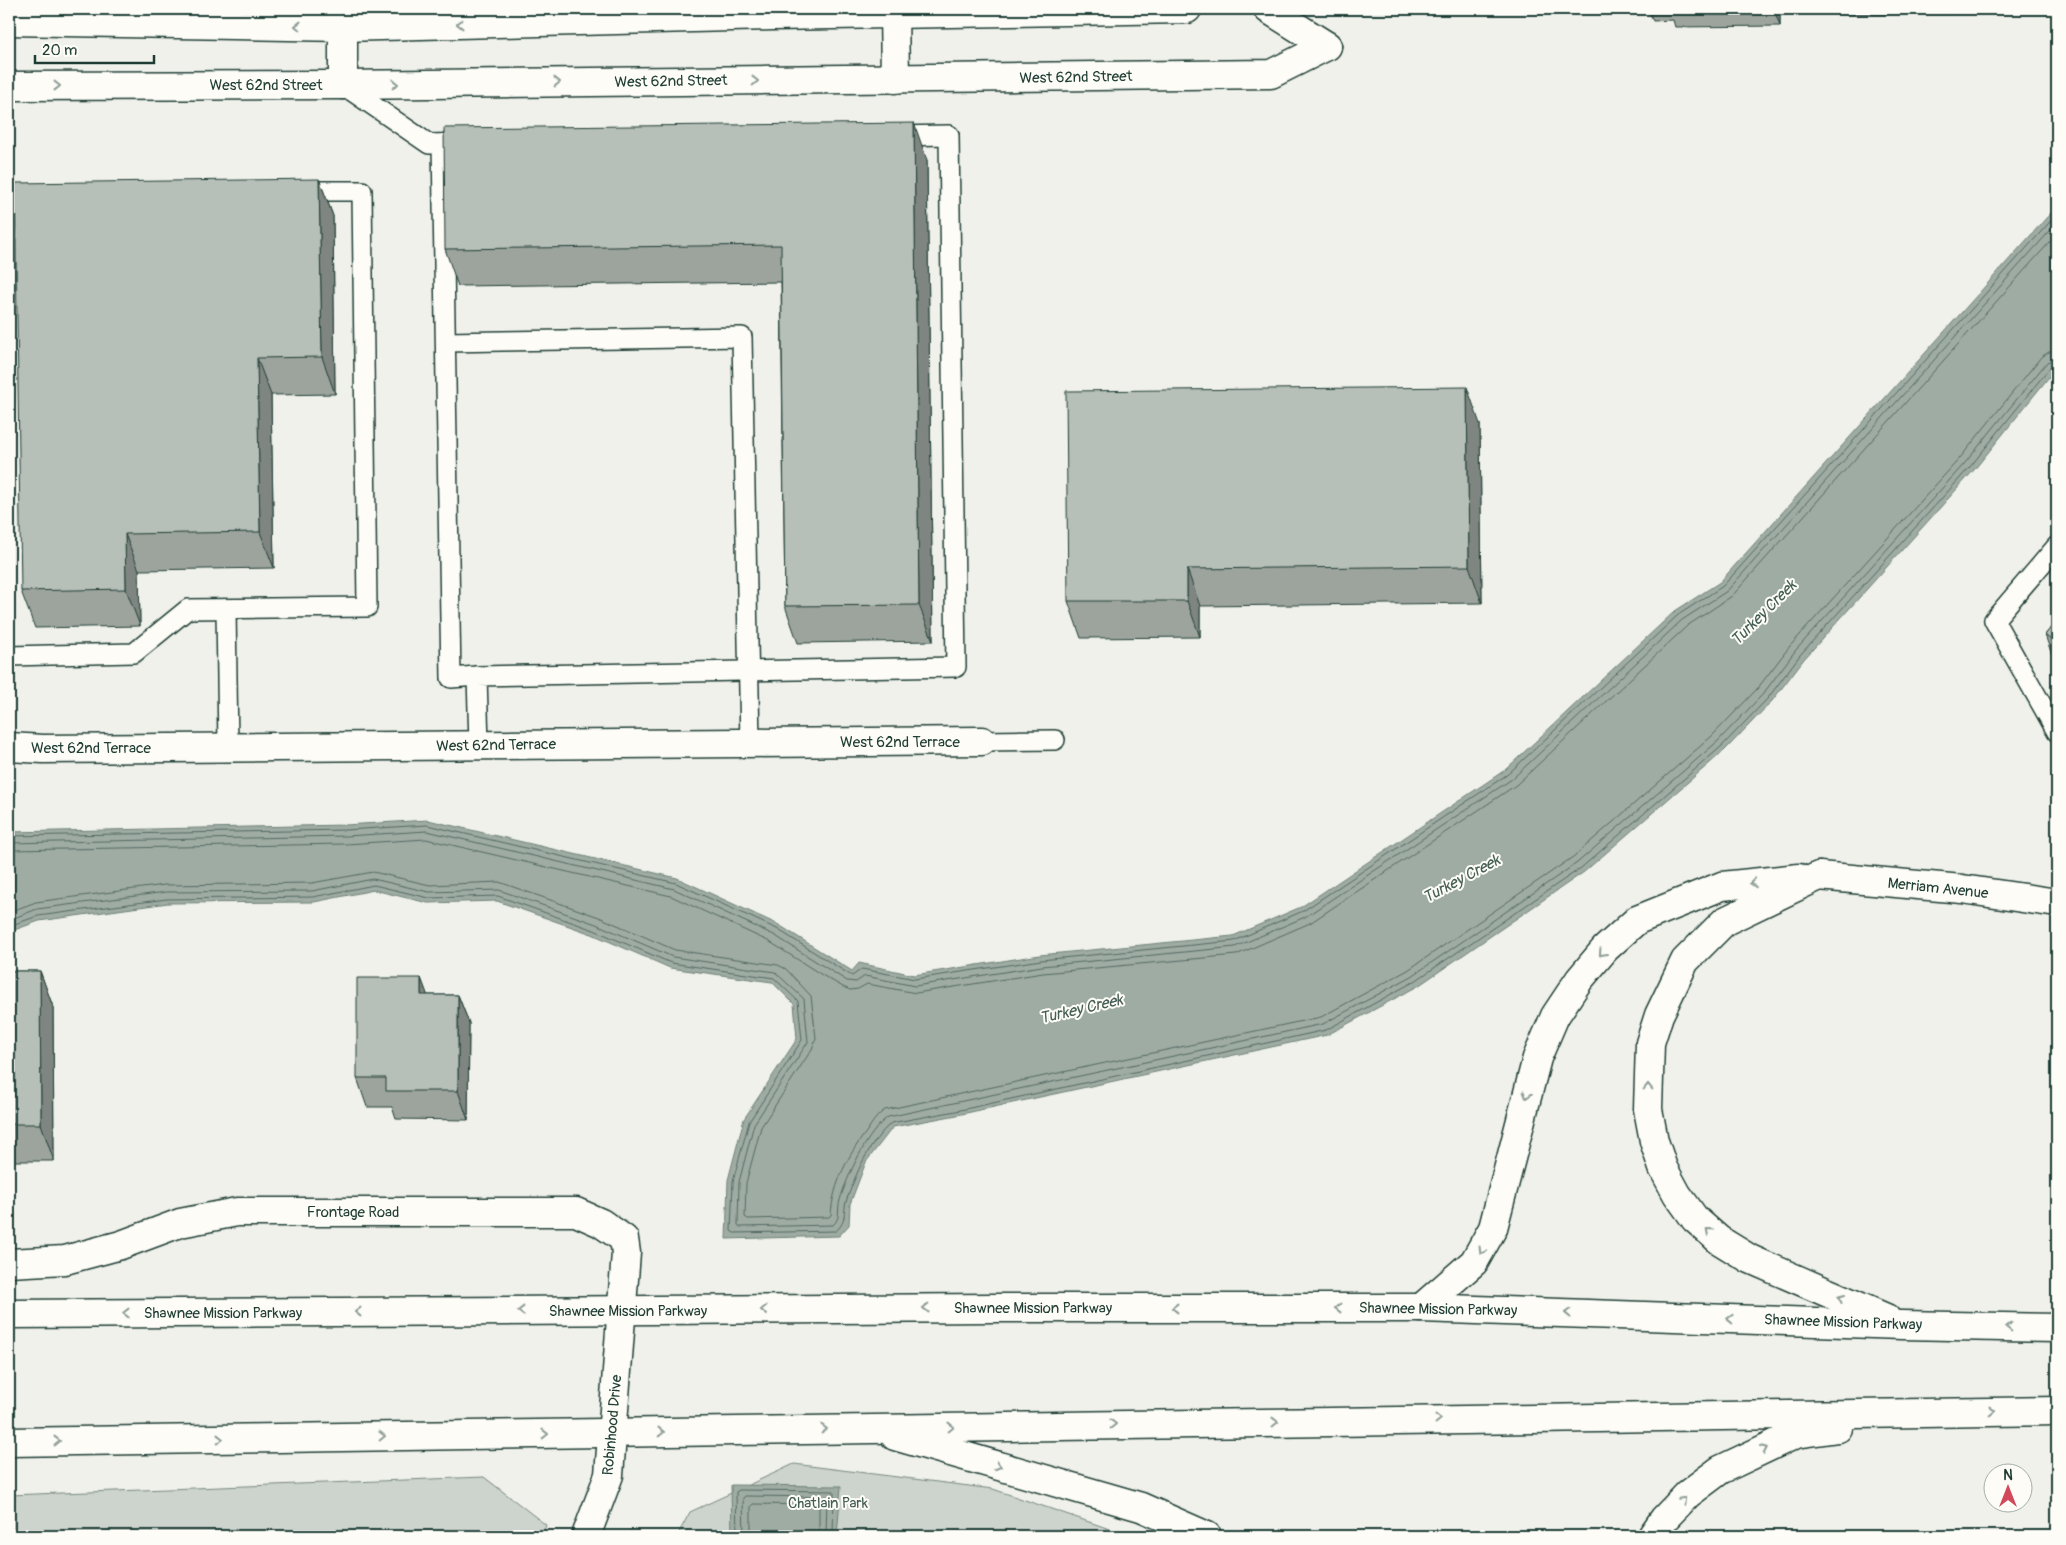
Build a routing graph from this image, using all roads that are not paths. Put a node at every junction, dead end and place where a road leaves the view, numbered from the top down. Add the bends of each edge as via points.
1 (1187, 9) edge
2 (1268, 9) edge
3 (894, 11) edge
4 (773, 12) edge
5 (227, 17) edge
6 (343, 18) edge
7 (9, 21) edge
8 (894, 79) junction
9 (343, 84) junction
10 (9, 86) edge
11 (880, 136) edge
12 (482, 143) edge
13 (442, 144) junction
14 (284, 191) edge
15 (9, 194) edge
16 (58, 194) edge
17 (446, 342) junction
18 (2057, 546) edge
19 (226, 608) junction
20 (9, 656) edge
21 (749, 671) junction
22 (478, 676) junction
23 (2057, 732) edge
24 (1055, 740) dead end
25 (982, 741) joint
26 (750, 743) junction
27 (479, 746) junction
28 (9, 747) edge
29 (228, 747) junction
30 (1819, 876) junction
31 (2057, 903) edge
32 (9, 1263) edge
33 (1421, 1308) junction
34 (622, 1311) junction
35 (9, 1314) edge
36 (1902, 1325) junction
37 (2057, 1328) edge
38 (2057, 1410) edge
39 (1944, 1412) junction
40 (867, 1428) junction
41 (612, 1433) junction
42 (9, 1442) edge
43 (586, 1536) edge
44 (1207, 1536) edge
45 (1652, 1536) edge

1 - 3 main road
2 - 8 main road, West 62nd Street via 1327,46 1271,74
3 - 4 main road
3 - 8 main road
4 -> 6 main road
6 -> 5 main road
5 - 7 main road
6 - 9 main road
9 -> 8 main road, West 62nd Street
10 -> 9 main road, West 62nd Street
9 - 13 lane via 429,144
11 - 21 lane via 950,135 956,667
12 - 13 lane
13 - 17 lane
14 - 19 lane via 362,190 367,607
15 - 16 lane
17 - 21 lane via 742,337
17 - 22 lane via 451,678
18 - 23 lane via 1994,620
19 - 20 lane via 188,609 134,653
19 - 29 lane
21 - 22 lane
21 - 26 lane
22 - 27 lane
24 - 25 lane
25 - 26 main road, West 62nd Terrace
26 - 27 main road, West 62nd Terrace
27 - 29 main road, West 62nd Terrace
28 - 29 main road, West 62nd Terrace
30 - 31 main road, Merriam Avenue via 1962,889
30 -> 33 main road, Merriam Avenue via 1722,886 1637,920 1605,949 1579,980 1556,1016 1538,1058 1493,1228 1482,1250 1474,1262
36 -> 30 main road via 1750,1259 1719,1240 1695,1219 1677,1194 1663,1168 1648,1110 1650,1043 1659,1015 1685,961 1725,921
32 - 34 main road, Frontage Road via 65,1260 121,1245 180,1223 237,1212 576,1212 601,1223 624,1239
33 -> 34 main road, Shawnee Mission Parkway
36 -> 33 main road, Shawnee Mission Parkway
34 -> 35 main road, Shawnee Mission Parkway
34 - 41 main road, Robinhood Drive
37 -> 36 main road, Shawnee Mission Parkway
39 -> 38 main road
40 -> 39 main road
45 -> 39 main road via 1688,1494 1720,1470 1796,1434
41 -> 40 main road
40 -> 44 main road via 1140,1507
42 -> 41 main road
41 - 43 main road, Robinhood Drive via 610,1475

